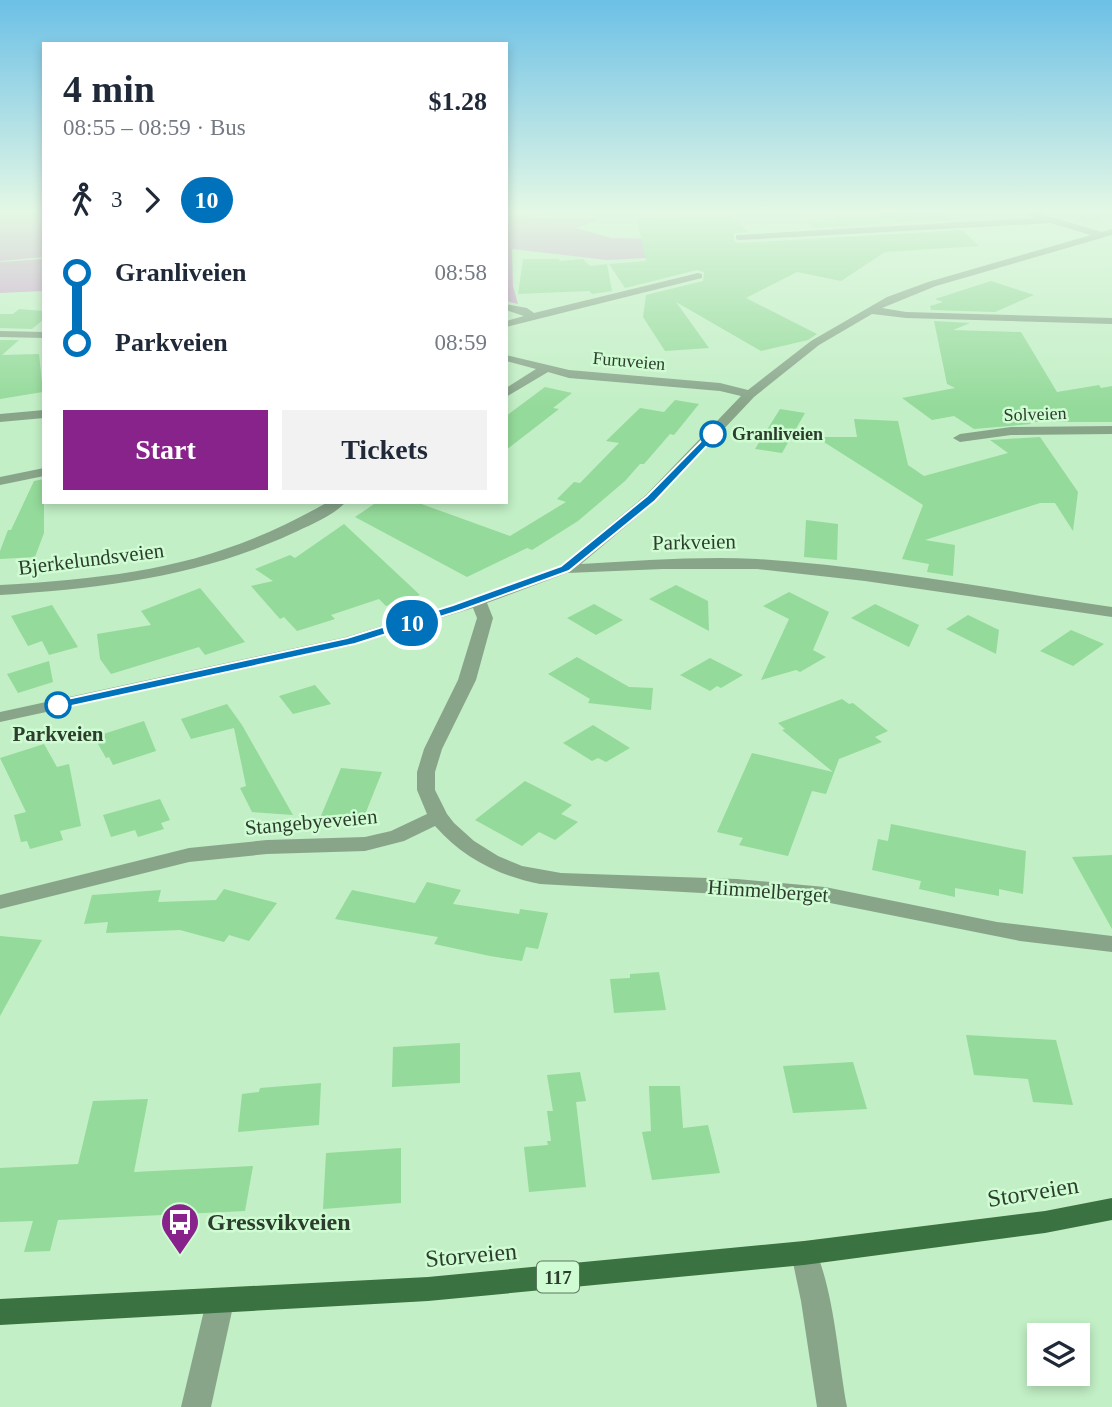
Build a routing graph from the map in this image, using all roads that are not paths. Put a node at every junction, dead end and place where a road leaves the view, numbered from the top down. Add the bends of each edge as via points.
1 (698, 276) dead end
2 (961, 276) edge
3 (508, 307) edge
4 (869, 310) junction
5 (533, 317) junction
6 (1112, 321) edge
7 (508, 323) edge
8 (0, 334) edge
9 (42, 335) edge
10 (508, 358) edge
11 (546, 368) junction
12 (508, 392) edge
13 (750, 394) junction
14 (42, 414) edge
15 (0, 418) edge
16 (1112, 430) edge
17 (960, 438) dead end
18 (42, 472) edge
19 (0, 481) edge
20 (335, 504) edge
21 (565, 569) junction
22 (0, 590) edge
23 (478, 601) junction
24 (1112, 612) edge
25 (0, 717) edge
26 (438, 817) junction
27 (0, 902) edge
28 (1112, 944) edge
29 (1112, 1209) edge
30 (803, 1253) junction
31 (220, 1302) junction
32 (0, 1312) edge
33 (196, 1407) edge
34 (832, 1407) edge

1 - 5 street via 619,292
2 - 4 street
3 - 5 street
4 - 6 street via 906,316
4 - 13 street via 815,343
5 - 7 street
8 - 9 street
10 - 11 street, Furuveien
11 - 12 street
11 - 13 street, Furuveien
13 - 21 street via 651,498
14 - 15 street
16 - 17 street, Solveien via 1011,431
18 - 19 street
20 - 22 street, Bjerkelundsveien via 274,538 209,563 131,579
21 - 23 street, Parkveien
21 - 24 street, Parkveien via 757,564
23 - 25 street, Parkveien via 350,641
23 - 26 street via 485,618 467,680 426,772 426,790
26 - 27 street, Stangebyeveien via 397,836 365,844 189,855
26 - 28 street, Himmelberget via 471,849 530,875 809,891 1036,937
29 - 30 main road, Storveien / 117
30 - 31 main road, Storveien / 117 via 428,1289
30 - 34 street
31 - 32 main road, Storveien / 117
31 - 33 street

